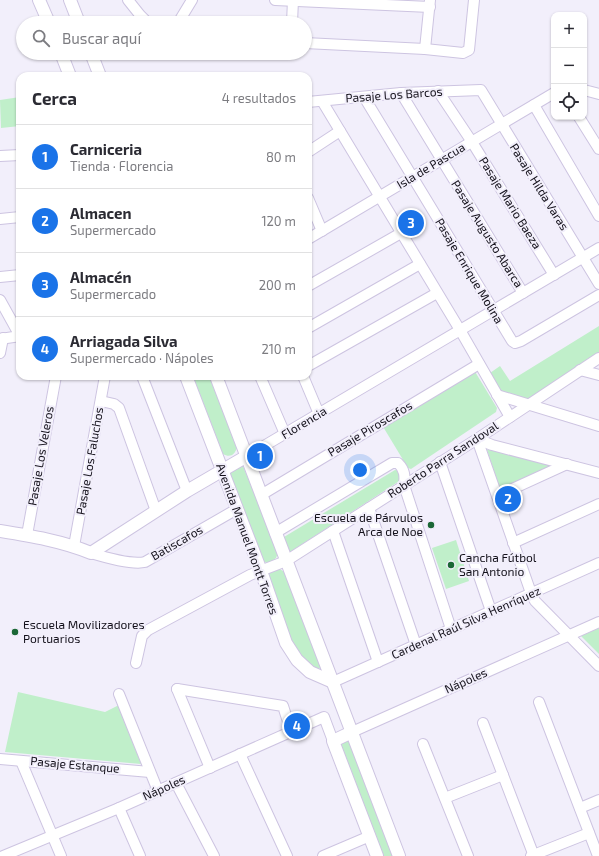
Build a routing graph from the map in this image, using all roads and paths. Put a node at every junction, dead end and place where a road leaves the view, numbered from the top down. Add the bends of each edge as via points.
1 (39, 0) edge
2 (70, 0) edge
3 (128, 0) edge
4 (192, 0) edge
5 (274, 0) edge
6 (292, 0) edge
7 (421, 0) edge
8 (474, 0) edge
9 (430, 3) edge
10 (46, 16) edge
11 (76, 16) edge
12 (141, 16) edge
13 (182, 16) edge
14 (292, 16) edge
15 (312, 43) edge
16 (425, 49) junction
17 (64, 60) edge
18 (94, 60) edge
19 (68, 72) edge
20 (98, 72) edge
21 (481, 90) joint
22 (438, 91) junction
23 (587, 91) edge
24 (401, 93) junction
25 (599, 94) edge
26 (551, 95) edge
27 (364, 97) junction
28 (322, 101) junction
29 (312, 102) edge
30 (534, 105) junction
31 (581, 120) edge
32 (501, 124) junction
33 (340, 132) junction
34 (472, 142) junction
35 (312, 150) edge
36 (599, 150) edge
37 (16, 155) edge
38 (0, 156) edge
39 (441, 160) junction
40 (412, 178) junction
41 (379, 197) junction
42 (312, 207) edge
43 (599, 216) edge
44 (16, 217) edge
45 (0, 219) edge
46 (322, 231) junction
47 (401, 233) junction
48 (312, 237) edge
49 (599, 248) edge
50 (583, 257) junction
51 (420, 264) junction
52 (16, 275) edge
53 (554, 275) junction
54 (0, 277) edge
55 (312, 284) edge
56 (599, 284) edge
57 (437, 293) junction
58 (523, 293) junction
59 (599, 295) edge
60 (0, 300) edge
61 (493, 311) junction
62 (312, 326) edge
63 (16, 329) edge
64 (460, 330) junction
65 (16, 336) edge
66 (1, 338) edge
67 (0, 353) edge
68 (599, 358) edge
69 (312, 364) edge
70 (479, 364) junction
71 (580, 370) junction
72 (599, 375) edge
73 (55, 380) edge
74 (104, 380) edge
75 (144, 380) edge
76 (188, 380) edge
77 (218, 380) edge
78 (262, 380) edge
79 (305, 380) edge
80 (497, 395) junction
81 (101, 401) junction
82 (528, 405) junction
83 (319, 414) junction
84 (510, 417) junction
85 (599, 426) edge
86 (284, 434) junction
87 (477, 439) junction
88 (247, 456) junction
89 (440, 462) junction
90 (567, 464) junction
91 (222, 471) junction
92 (599, 473) edge
93 (404, 485) junction
94 (187, 491) junction
95 (261, 495) junction
96 (497, 496) junction
97 (599, 504) edge
98 (369, 508) junction
99 (237, 509) junction
100 (156, 511) junction
101 (0, 531) edge
102 (333, 531) junction
103 (275, 533) junction
104 (27, 535) junction
105 (513, 543) junction
106 (74, 546) junction
107 (91, 553) junction
108 (286, 561) junction
109 (599, 563) edge
110 (261, 571) junction
111 (531, 593) junction
112 (491, 611) junction
113 (599, 622) edge
114 (451, 629) junction
115 (569, 635) junction
116 (416, 645) junction
117 (378, 662) junction
118 (136, 663) dead end
119 (599, 666) edge
120 (333, 682) junction
121 (119, 694) dead end
122 (539, 702) dead end
123 (483, 723) dead end
124 (291, 732) junction
125 (352, 732) junction
126 (333, 741) junction
127 (423, 744) dead end
128 (240, 754) junction
129 (0, 758) edge
130 (21, 761) junction
131 (210, 768) junction
132 (150, 772) junction
133 (503, 775) junction
134 (176, 783) junction
135 (158, 791) junction
136 (445, 798) junction
137 (599, 800) edge
138 (119, 808) junction
139 (580, 808) junction
140 (590, 833) junction
141 (52, 836) junction
142 (370, 836) junction
143 (598, 851) edge
144 (3, 856) edge
145 (61, 856) edge
146 (140, 856) edge
147 (214, 856) edge
148 (286, 856) edge
149 (323, 856) edge
150 (377, 856) edge
151 (399, 856) edge
152 (468, 856) edge
153 (533, 856) edge

1 - 10 street
2 - 11 street
3 - 12 street
4 - 13 street
5 - 6 street
6 - 9 street
6 - 14 street
7 - 9 street
8 - 16 street via 469,50 463,53
9 - 16 street
15 - 16 street
17 - 19 street
18 - 20 street
21 - 22 street, Pasaje Los Barcos
21 - 32 street, Pasaje Hilda Varas
22 - 24 street, Pasaje Los Barcos
22 - 34 street, Pasaje Mario Baeza
23 - 25 street
24 - 27 street, Pasaje Los Barcos
24 - 39 street, Pasaje Augusto Abarca
26 - 30 street, Isla de Pascua
27 - 28 street, Pasaje Los Barcos
27 - 40 street, Pasaje Enrique Molina
28 - 29 street, Pasaje Los Barcos
28 - 33 street
30 - 32 street, Isla de Pascua
30 - 43 street
31 - 36 street
32 - 34 street, Isla de Pascua
32 - 50 street, Pasaje Hilda Varas
33 - 35 street
33 - 41 street
34 - 39 street, Isla de Pascua
34 - 53 street, Pasaje Mario Baeza
37 - 38 street
39 - 40 street, Isla de Pascua
39 - 58 street, Pasaje Augusto Abarca
40 - 41 street, Isla de Pascua
40 - 61 street, Pasaje Enrique Molina
41 - 46 street, Isla de Pascua
41 - 47 street
42 - 46 street
44 - 45 street
46 - 48 street, Isla de Pascua
47 - 51 street
47 - 55 street
49 - 50 street, Florencia
50 - 53 street, Florencia
50 - 56 street, Pasaje Hilda Varas
51 - 57 street
51 - 62 street
52 - 54 street
53 - 58 street, Florencia
57 - 64 street
57 - 69 street
58 - 61 street, Florencia
59 - 61 street, Pasaje Enrique Molina via 515,343
60 - 63 street
61 - 64 street, Florencia
64 - 70 street
64 - 83 street, Florencia
65 - 66 street
66 - 67 street
68 - 71 street, Roberto Parra Sandoval
70 - 80 street
70 - 95 street, Pasaje Piroscafos
71 - 72 street
71 - 82 street, Roberto Parra Sandoval
73 - 104 street, Pasaje Los Veleros
74 - 81 street, Pasaje Los Faluchos
75 - 94 street
76 - 91 street, Avenida Manuel Montt Torres
77 - 88 street
78 - 86 street
79 - 83 street
80 - 82 street
80 - 84 street
81 - 100 street via 119,408
81 - 106 street, Pasaje Los Faluchos
82 - 84 street, Roberto Parra Sandoval
82 - 85 street
83 - 86 street, Florencia
84 - 87 street, Roberto Parra Sandoval
86 - 88 street, Florencia
87 - 89 street, Roberto Parra Sandoval
87 - 90 street
87 - 96 street
88 - 91 street, Florencia
88 - 95 street
89 - 93 street, Roberto Parra Sandoval
89 - 112 street
90 - 92 street
90 - 96 street
91 - 94 street, Florencia
91 - 99 street, Avenida Manuel Montt Torres
93 - 98 street, Roberto Parra Sandoval
93 - 103 street via 402,466 392,463
93 - 114 street
94 - 100 street, Florencia
95 - 103 street
96 - 105 street
97 - 105 street
98 - 102 street, Roberto Parra Sandoval
98 - 116 street
99 - 107 street, Batiscafos via 145,562 106,558
99 - 110 street, Avenida Manuel Montt Torres
100 - 107 street, Florencia
101 - 104 street
102 - 108 street, Roberto Parra Sandoval
102 - 117 street
103 - 108 street
104 - 106 street
105 - 111 street
106 - 107 street
108 - 110 street, Roberto Parra Sandoval
108 - 120 street
109 - 111 street, Cardenal Raúl Silva Henríquez
110 - 118 street, Roberto Parra Sandoval via 148,630 142,636
110 - 120 street, Avenida Manuel Montt Torres via 279,626 291,652 310,672
111 - 112 street, Cardenal Raúl Silva Henríquez
111 - 115 street via 535,601
112 - 114 street, Cardenal Raúl Silva Henríquez
113 - 115 street, Nápoles
114 - 116 street, Cardenal Raúl Silva Henríquez
115 - 119 street
115 - 125 street, Nápoles
116 - 117 street, Cardenal Raúl Silva Henríquez
117 - 120 street, Cardenal Raúl Silva Henríquez
120 - 125 street
121 - 132 street
122 - 139 street
123 - 133 street
124 - 126 street, Nápoles via 324,717
124 - 128 street, Nápoles
124 - 131 street via 282,706 177,689
125 - 126 street, Nápoles
125 - 151 street
126 - 142 street
127 - 136 street
128 - 131 street, Nápoles
128 - 148 street
129 - 130 street, Pasaje Estanque
130 - 132 street, Pasaje Estanque
130 - 141 street
131 - 134 street, Nápoles
132 - 135 street
133 - 136 street
133 - 153 street
134 - 135 street, Nápoles
134 - 147 street
135 - 138 street, Nápoles
136 - 152 street
137 - 139 street
138 - 141 street, Nápoles
138 - 146 street
139 - 140 street
140 - 143 street
140 - 153 street
141 - 144 street, Nápoles
141 - 145 street
142 - 149 street
142 - 150 street

